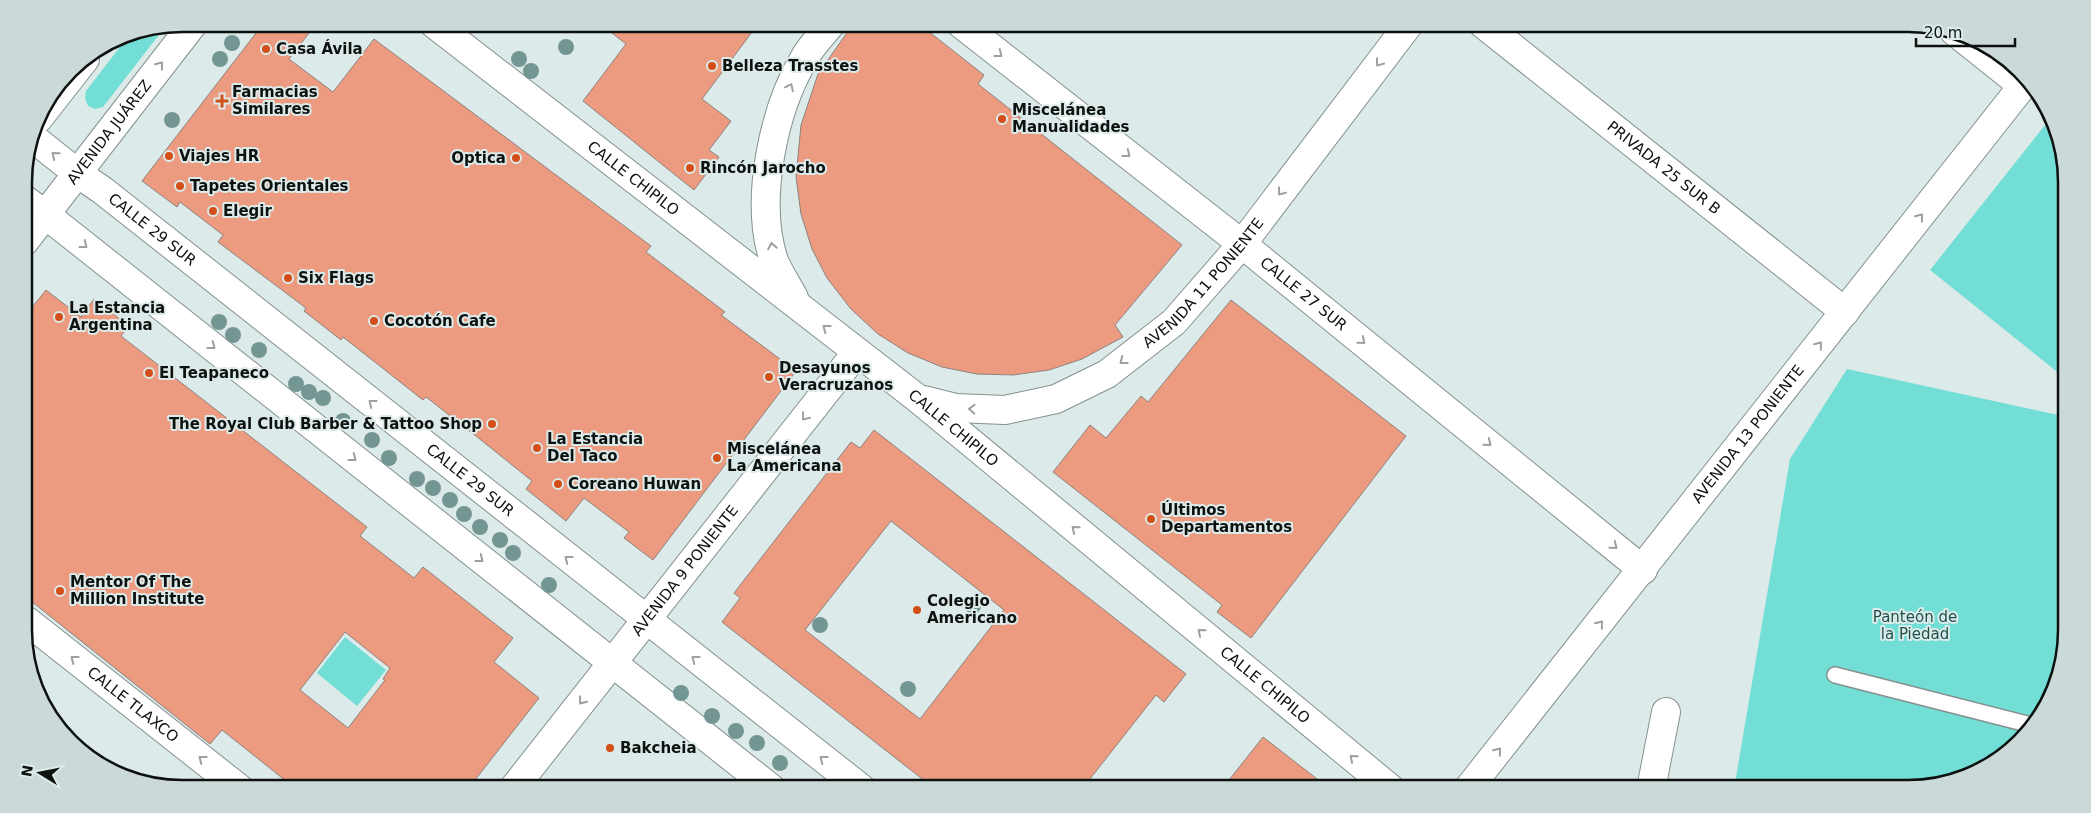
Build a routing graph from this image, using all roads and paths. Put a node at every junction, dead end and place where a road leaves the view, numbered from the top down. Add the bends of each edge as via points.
1 (187, 32) edge
2 (444, 32) edge
3 (824, 32) edge
4 (971, 32) edge
5 (1403, 32) edge
6 (1493, 32) edge
7 (1989, 56) edge
8 (2008, 70) edge
9 (2024, 86) edge
10 (38, 142) edge
11 (77, 173) junction
12 (33, 206) edge
13 (46, 216) junction
14 (33, 232) edge
15 (1242, 244) junction
16 (798, 306) junction
17 (1845, 312) junction
18 (857, 352) junction
19 (917, 398) junction
20 (1643, 570) junction
21 (646, 620) junction
22 (32, 626) edge
23 (612, 663) junction
24 (1835, 675) dead end
25 (1666, 712) dead end
26 (2026, 724) edge
27 (229, 780) edge
28 (520, 780) edge
29 (761, 780) edge
30 (850, 780) edge
31 (1380, 780) edge
32 (1475, 780) edge
33 (1653, 780) edge

11 -> 1 street, AVENIDA JUÁREZ
2 - 16 street, CALLE CHIPILO
16 -> 3 street via 774,260 767,215 767,172 786,97 805,56
4 -> 15 street, CALLE 27 SUR
5 -> 15 street, AVENIDA 11 PONIENTE
6 - 17 street, PRIVADA 25 SUR B
7 - 8 street
17 -> 9 street, AVENIDA 13 PONIENTE
11 -> 10 street, CALLE 29 SUR
11 - 13 street, AVENIDA JUÁREZ
21 -> 11 street, CALLE 29 SUR
12 - 13 street
13 - 14 street, AVENIDA JUÁREZ
13 -> 23 street
15 -> 19 street, AVENIDA 11 PONIENTE via 1174,322 1107,374 1056,399 1005,410 956,408
15 -> 20 street, CALLE 27 SUR
18 -> 16 street, CALLE CHIPILO
20 -> 17 street, AVENIDA 13 PONIENTE
18 - 19 street, CALLE CHIPILO
18 -> 21 street, AVENIDA 9 PONIENTE
31 -> 19 street, CALLE CHIPILO
32 -> 20 street, AVENIDA 13 PONIENTE
21 - 23 street, AVENIDA 9 PONIENTE
30 -> 21 street, CALLE 29 SUR
27 -> 22 street, CALLE TLAXCO
23 -> 28 street, AVENIDA 9 PONIENTE
23 - 29 street
24 - 26 lane
25 - 33 street

